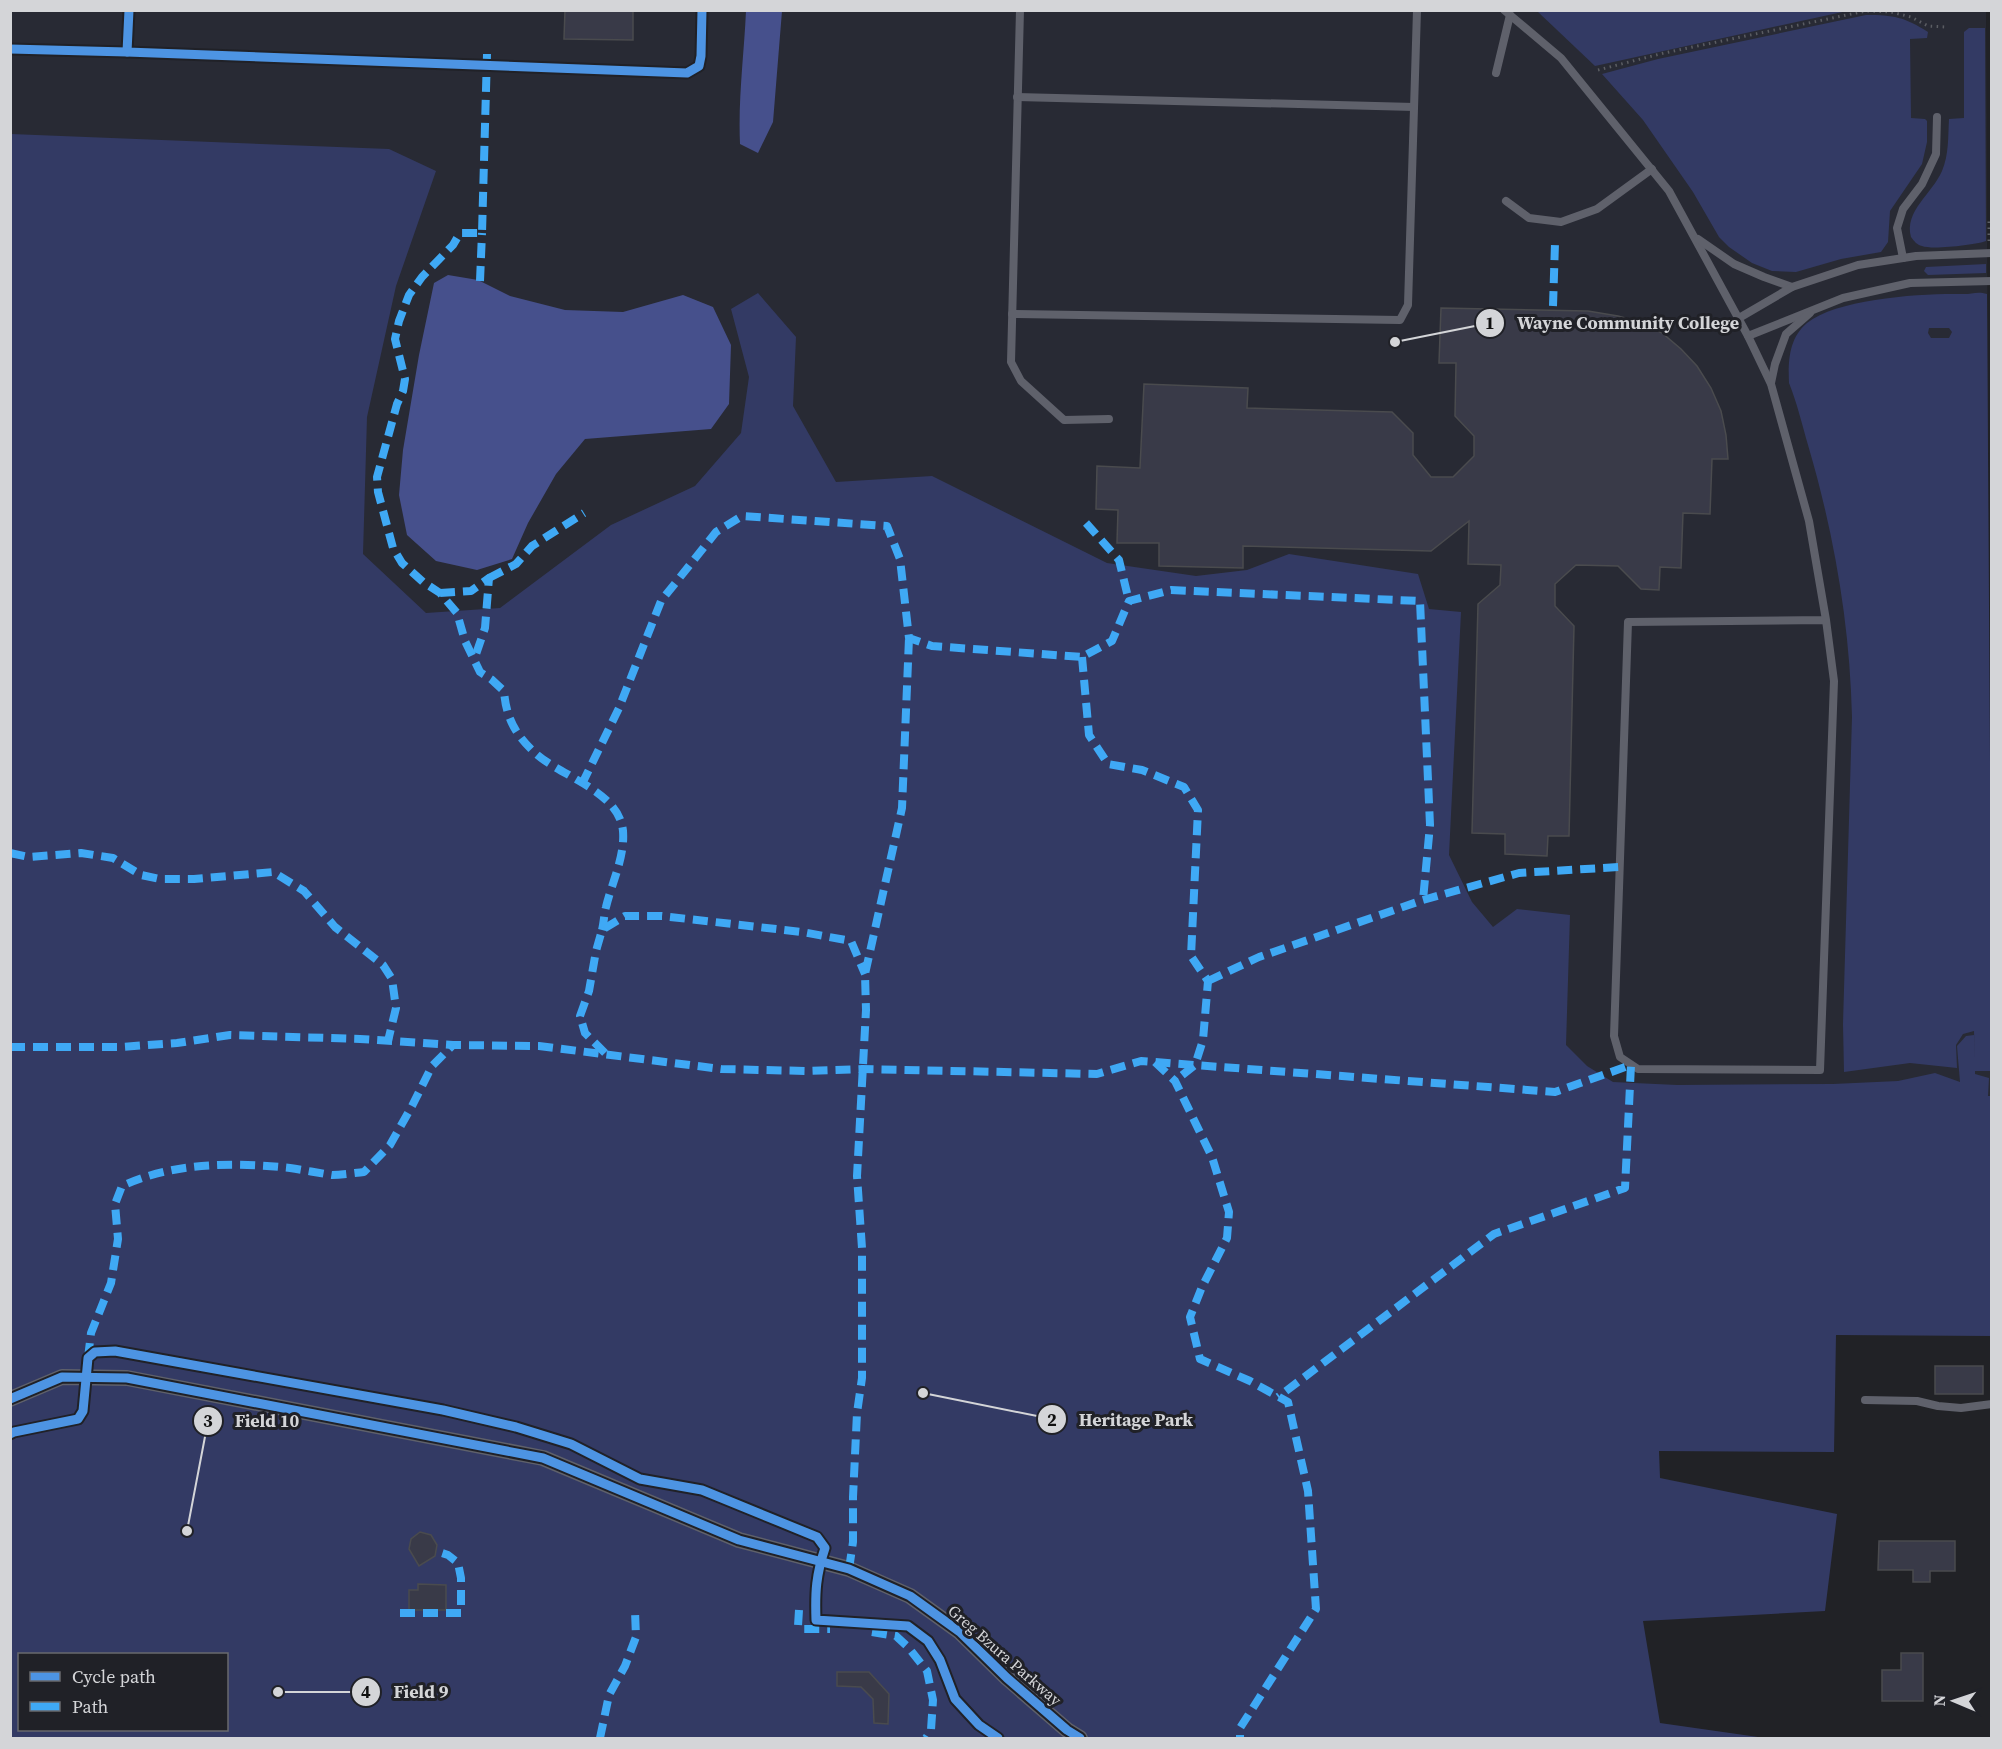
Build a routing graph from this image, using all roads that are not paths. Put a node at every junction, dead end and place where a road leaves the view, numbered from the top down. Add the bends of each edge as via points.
1 (1020, 10) edge
2 (1417, 10) edge
3 (1507, 13) edge
4 (1496, 73) dead end
5 (1017, 97) junction
6 (1414, 107) junction
7 (1937, 117) dead end
8 (1652, 170) junction
9 (1506, 201) dead end
10 (1695, 237) junction
11 (1992, 253) edge
12 (1903, 258) junction
13 (1992, 281) edge
14 (1792, 287) junction
15 (1814, 309) junction
16 (1012, 314) junction
17 (1739, 318) junction
18 (1748, 336) junction
19 (1771, 384) junction
20 (1109, 419) dead end
21 (1826, 620) junction
22 (10, 1398) edge
23 (1865, 1400) dead end
24 (1992, 1404) edge
25 (1080, 1738) edge

1 - 5 lane
2 - 6 lane
3 - 4 lane
3 - 8 lane via 1561,58
5 - 6 lane
5 - 16 lane
6 - 16 lane via 1408,305 1400,320
7 - 12 lane via 1936,154 1897,228
8 - 9 lane via 1597,209 1561,222 1529,218
8 - 10 lane
10 - 14 lane via 1734,264
10 - 17 lane
11 - 12 lane
12 - 14 lane via 1858,265
13 - 15 lane via 1910,283
14 - 17 lane
15 - 18 lane
15 - 19 lane via 1786,334
16 - 20 lane via 1011,362 1021,381 1064,420
17 - 18 lane
18 - 19 lane
19 - 21 lane via 1809,521
21 - 21 lane via 1628,622 1614,1036 1620,1057 1638,1069 1820,1070 1834,681
22 - 25 street, Greg Bzura Parkway via 62,1377 127,1378 543,1458 739,1540 849,1569 910,1596 960,1632 1007,1678
23 - 24 lane via 1960,1407

